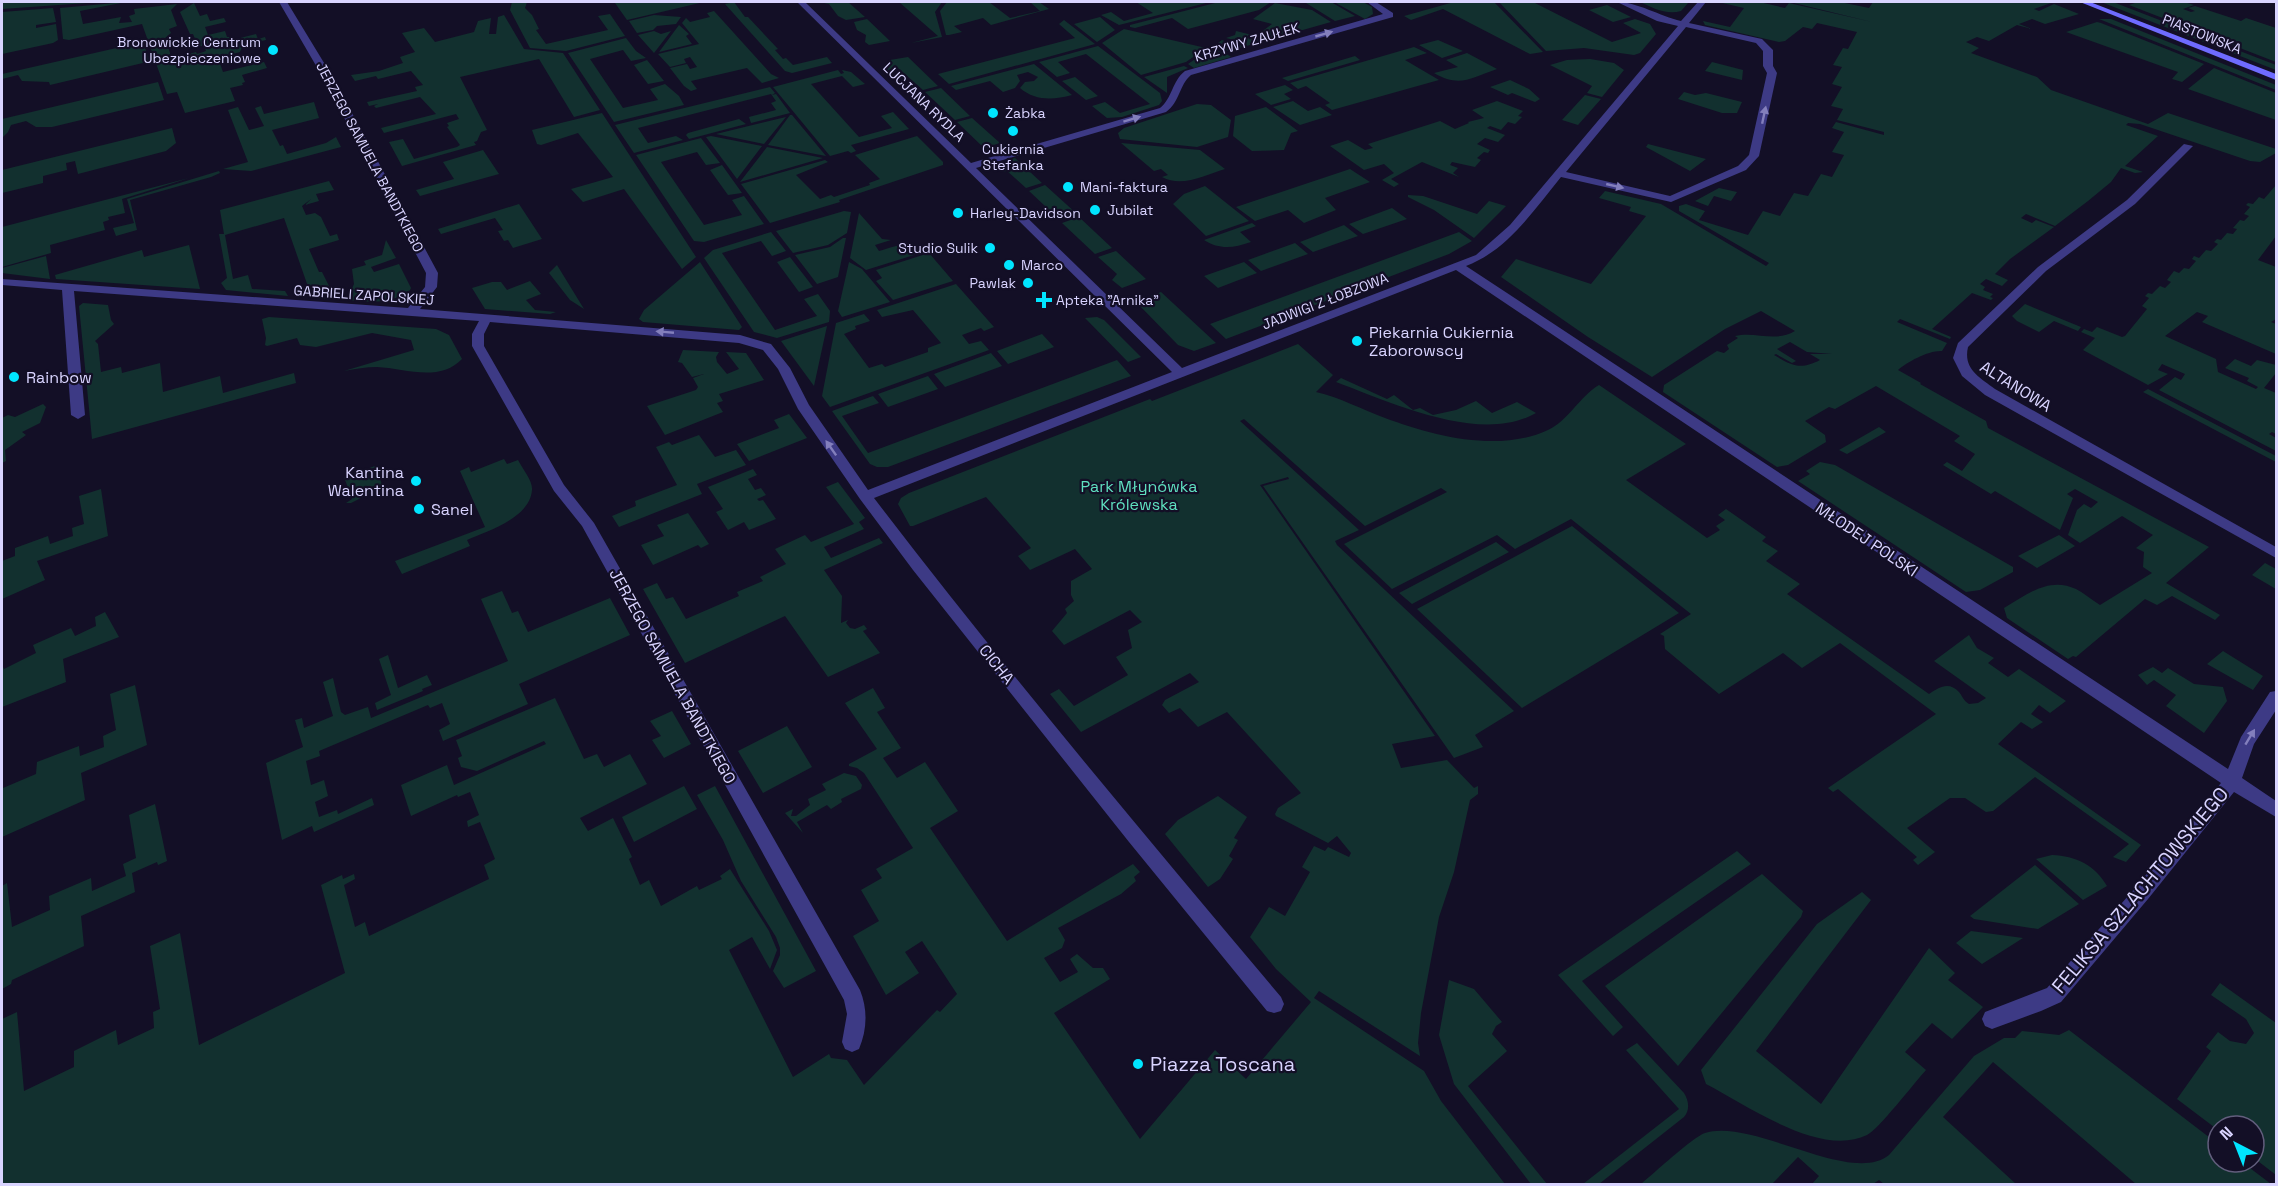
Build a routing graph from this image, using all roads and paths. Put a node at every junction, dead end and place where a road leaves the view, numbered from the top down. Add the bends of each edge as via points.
1 (283, 2) edge
2 (801, 2) edge
3 (1372, 2) edge
4 (1621, 2) edge
5 (1702, 2) edge
6 (2084, 2) edge
7 (1683, 24) junction
8 (2277, 78) edge
9 (2188, 146) dead end
10 (968, 166) junction
11 (1558, 173) junction
12 (1459, 267) junction
13 (2, 282) edge
14 (68, 289) junction
15 (411, 313) junction
16 (486, 318) junction
17 (724, 337) joint
18 (1180, 374) junction
19 (78, 415) dead end
20 (865, 496) junction
21 (2277, 554) edge
22 (2277, 697) edge
23 (2232, 782) junction
24 (2277, 810) edge
25 (1274, 1004) dead end
26 (1992, 1019) dead end
27 (852, 1042) dead end

1 - 15 street, JERZEGO SAMUELA BANDTKIEGO via 432,273 431,287
2 - 10 street, LUCJANA RYDLA
10 -> 3 street, KRZYWY ZAUŁEK via 1167,108 1179,81 1188,73 1390,15
4 - 7 street via 1654,17
5 - 7 street, JADWIGI Z ŁOBZOWA
6 - 8 street, PIASTOWSKA
7 - 11 street, JADWIGI Z ŁOBZOWA
11 -> 7 street via 1671,199 1750,162 1756,151 1772,73 1768,50 1759,42
9 - 21 street, ALTANOWA via 2123,209 2042,269 1962,346 1959,358 1966,373 1990,392
10 - 18 street, LUCJANA RYDLA
11 - 12 street, JADWIGI Z ŁOBZOWA via 1502,240
12 - 18 street, JADWIGI Z ŁOBZOWA
12 - 23 street, MŁODEJ POLSKI
13 - 14 street, GABRIELI ZAPOLSKIEJ
14 - 15 street, GABRIELI ZAPOLSKIEJ
14 - 19 street
15 - 16 street, GABRIELI ZAPOLSKIEJ
17 -> 16 street, GABRIELI ZAPOLSKIEJ
16 - 27 street, JERZEGO SAMUELA BANDTKIEGO via 478,334 478,346 559,488 587,523 854,997 857,1014
20 -> 17 street, CICHA via 803,406 773,352 758,343
18 - 20 street, JADWIGI Z ŁOBZOWA
20 - 25 street, CICHA via 1135,837
23 -> 22 street, FELIKSA SZLACHTOWSKIEGO via 2247,742
23 - 24 street, MŁODEJ POLSKI
23 - 26 street, FELIKSA SZLACHTOWSKIEGO via 2142,894 2054,994

